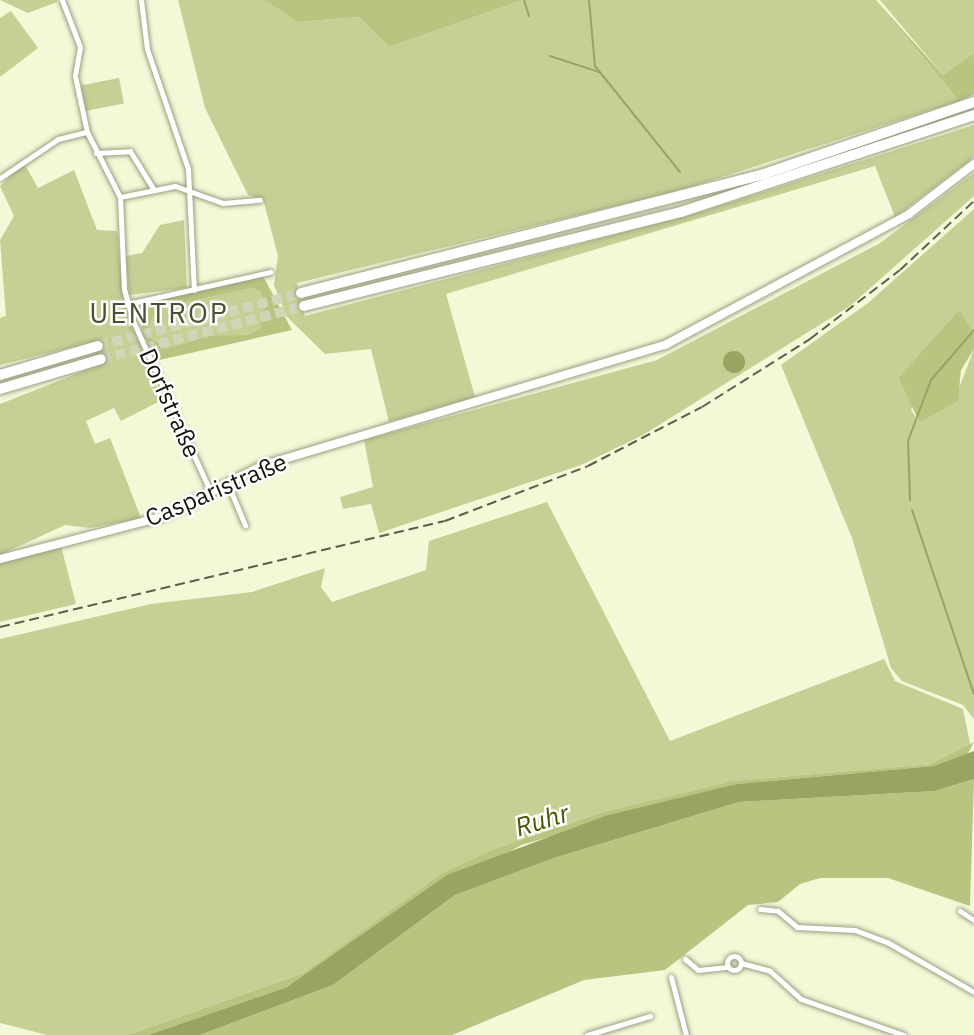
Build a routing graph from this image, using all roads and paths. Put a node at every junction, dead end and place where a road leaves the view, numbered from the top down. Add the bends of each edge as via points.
1 (62, 0) edge
2 (141, 0) edge
3 (974, 102) edge
4 (974, 115) edge
5 (87, 132) junction
6 (96, 153) junction
7 (974, 164) edge
8 (0, 178) edge
9 (188, 188) junction
10 (154, 190) junction
11 (120, 197) junction
12 (260, 200) dead end
13 (270, 272) dead end
14 (194, 290) junction
15 (300, 293) tunnel mouth
16 (128, 304) junction
17 (304, 306) tunnel mouth
18 (98, 346) tunnel mouth
19 (102, 359) tunnel mouth
20 (63, 369) junction
21 (0, 373) edge
22 (0, 389) edge
23 (0, 397) edge
24 (226, 482) junction
25 (210, 491) junction
26 (245, 525) dead end
27 (0, 559) edge
28 (760, 909) dead end
29 (960, 911) dead end
30 (974, 920) edge
31 (685, 960) dead end
32 (741, 963) junction
33 (729, 967) junction
34 (671, 977) dead end
35 (974, 992) edge
36 (650, 1016) dead end
37 (587, 1035) edge
38 (686, 1035) edge
39 (904, 1035) edge

1 - 5 street, Dorfstraße via 80,47 75,76
2 - 9 street via 147,49 164,107 181,137
3 - 15 highway via 764,174
4 - 17 highway via 681,212
5 - 6 street, Dorfstraße
5 - 8 street via 58,139
6 - 10 street via 130,151
6 - 11 street, Dorfstraße
7 - 24 main road, Casparistraße via 909,214 665,345 391,426
9 - 10 street
9 - 12 street via 223,203
9 - 14 street
10 - 11 street
11 - 16 street, Dorfstraße
13 - 14 street
14 - 16 street
16 - 25 street, Dorfstraße
18 - 21 highway
19 - 20 highway
20 - 22 highway
20 - 23 highway
24 - 25 main road, Casparistraße
24 - 26 street
25 - 27 main road, Casparistraße via 165,516
28 - 35 street via 778,911 797,927 855,930 887,942
29 - 30 street
31 - 33 street via 698,970
32 - 33 street
32 - 33 street via 733,957
32 - 39 street via 769,971 801,999
34 - 38 street
36 - 37 street

